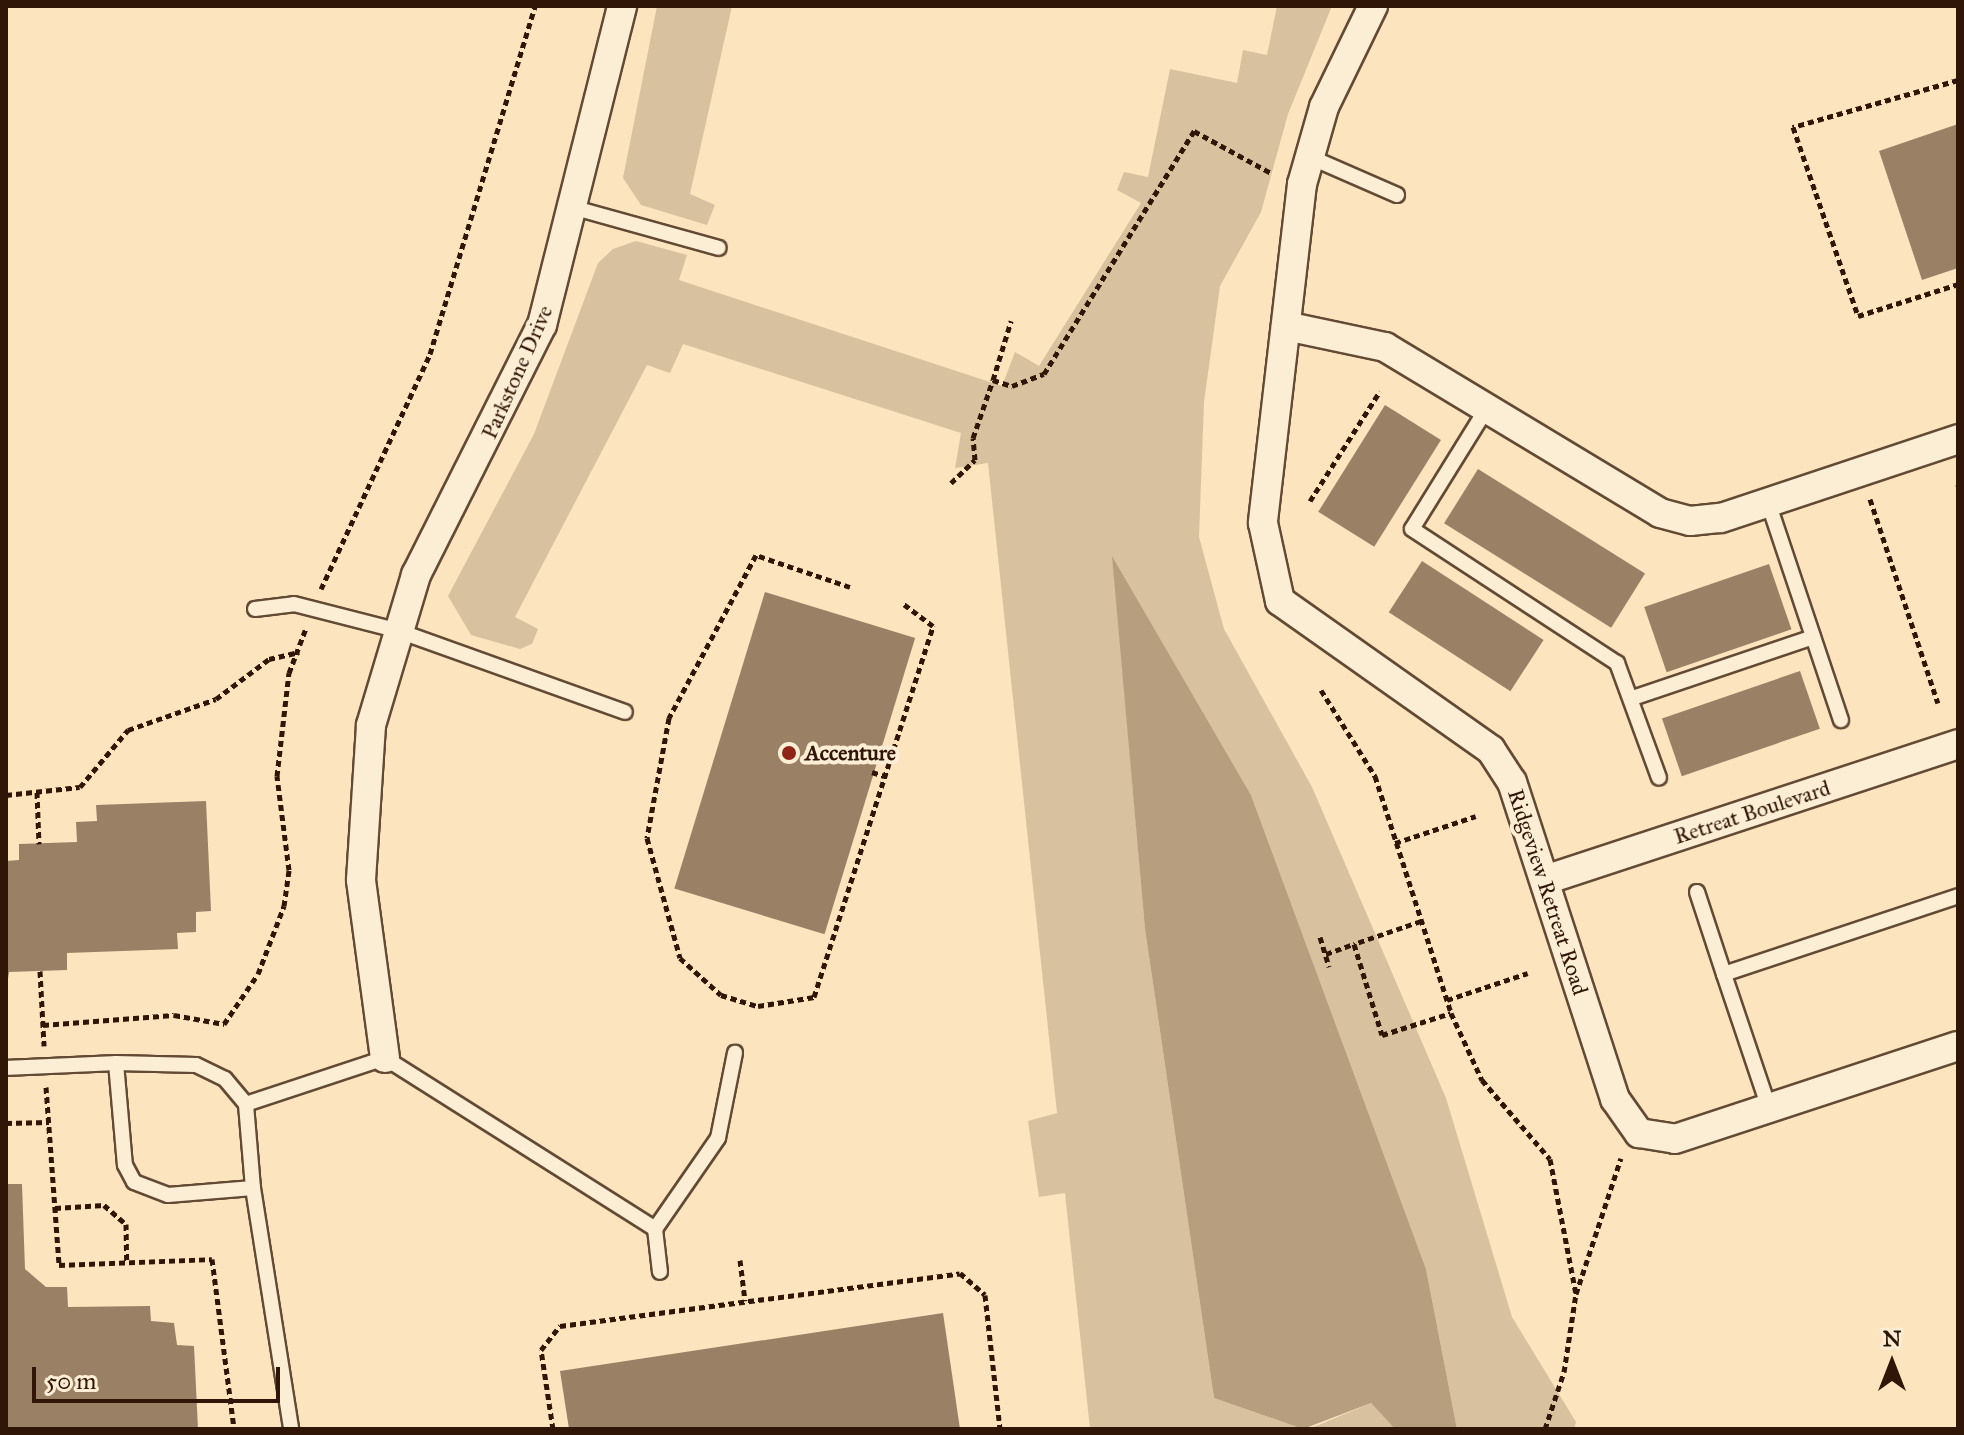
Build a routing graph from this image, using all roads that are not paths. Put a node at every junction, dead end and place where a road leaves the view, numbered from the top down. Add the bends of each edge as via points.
1 (622, 6) edge
2 (1373, 6) edge
3 (1310, 157) junction
4 (1397, 195) dead end
5 (575, 208) junction
6 (719, 248) dead end
7 (1286, 326) junction
8 (1487, 408) junction
9 (1958, 439) edge
10 (1768, 502) junction
11 (255, 609) dead end
12 (396, 630) junction
13 (1813, 637) junction
14 (1633, 698) junction
15 (625, 712) dead end
16 (1841, 720) dead end
17 (1958, 744) edge
18 (1659, 778) dead end
19 (1545, 880) junction
20 (1697, 892) dead end
21 (1958, 896) edge
22 (1724, 974) junction
23 (1958, 1046) edge
24 (735, 1053) dead end
25 (385, 1058) junction
26 (116, 1063) junction
27 (6, 1068) edge
28 (246, 1104) junction
29 (1769, 1108) junction
30 (253, 1188) junction
31 (655, 1229) junction
32 (660, 1272) dead end
33 (291, 1429) edge

1 - 5 street, Parkstone Drive
2 - 3 street, Ridgeview Retreat Road via 1324,107
3 - 4 lane
3 - 7 street, Ridgeview Retreat Road
5 - 6 lane
5 - 12 street, Parkstone Drive via 542,325 416,575
7 - 8 street via 1385,347
7 - 19 street, Ridgeview Retreat Road via 1263,523 1280,601 1491,750 1512,782
8 - 10 street via 1660,513 1690,521
8 - 14 lane via 1412,529 1598,644 1617,663
9 - 10 street
10 - 13 lane
11 - 12 lane via 314,608
12 - 15 lane
12 - 25 street, Parkstone Drive via 371,725 362,802 361,880
13 - 14 lane
13 - 16 lane
14 - 18 lane
17 - 19 street, Retreat Boulevard
19 - 29 street, Ridgeview Retreat Road via 1624,1118 1656,1141
20 - 22 lane
21 - 22 lane
22 - 29 lane
23 - 29 street, Ridgeview Retreat Road
24 - 31 lane via 718,1138
25 - 28 lane
25 - 31 lane
26 - 27 lane
26 - 28 lane via 196,1065 225,1079
26 - 30 lane via 125,1165 134,1182 168,1195
28 - 30 lane
30 - 33 lane
31 - 32 lane

